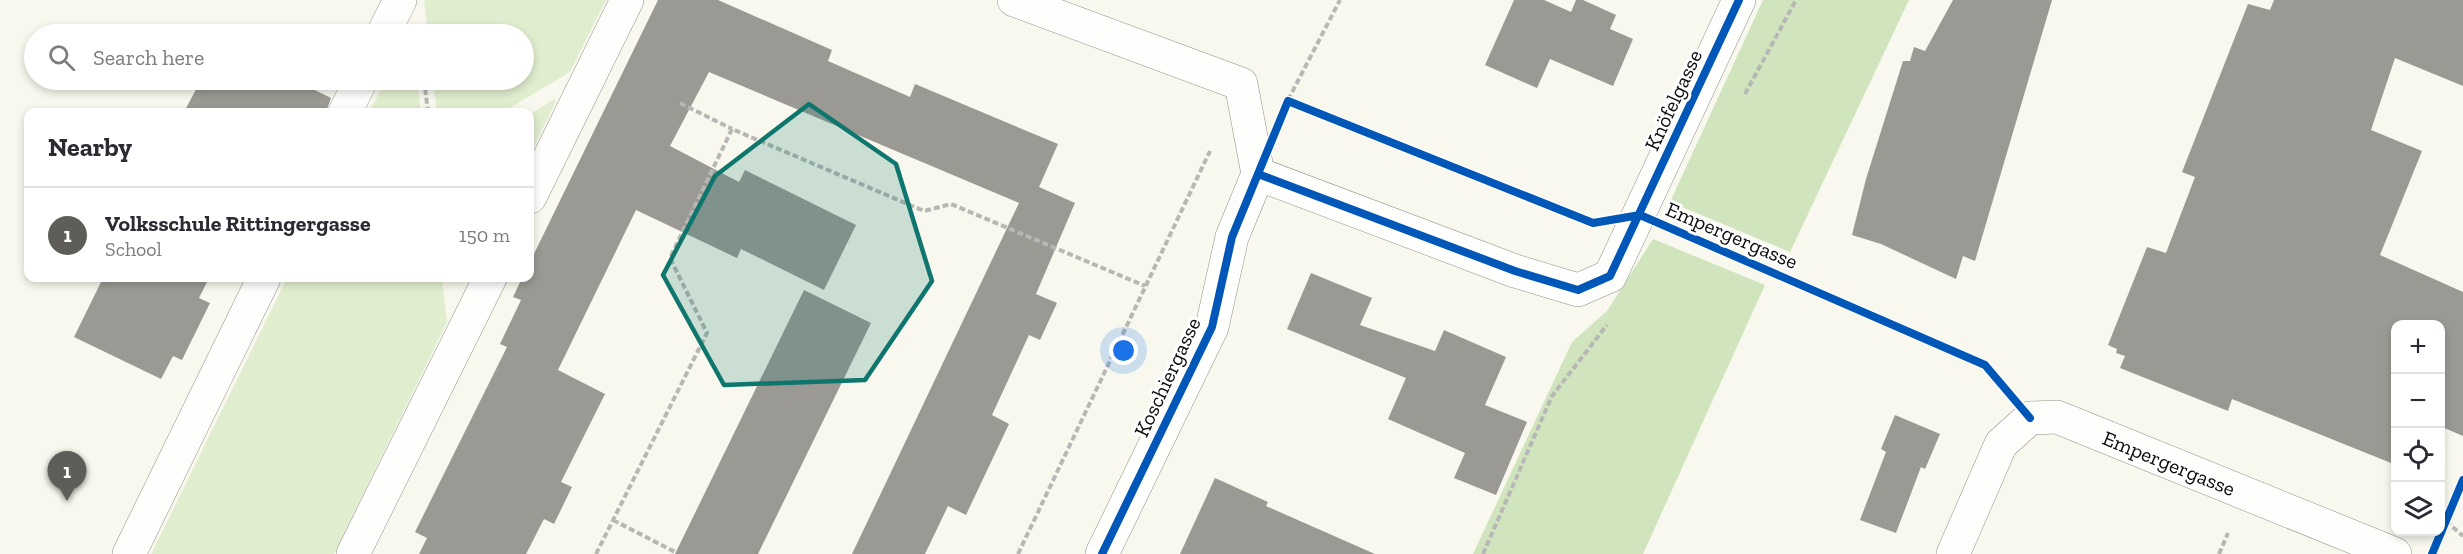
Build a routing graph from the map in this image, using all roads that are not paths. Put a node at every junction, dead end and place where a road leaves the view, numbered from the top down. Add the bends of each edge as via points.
1 (400, 0) edge
2 (627, 0) edge
3 (1014, 0) edge
4 (1739, 0) edge
5 (388, 24) edge
6 (356, 90) edge
7 (347, 108) edge
8 (1258, 174) junction
9 (534, 189) edge
10 (1640, 215) joint
11 (262, 282) edge
12 (488, 282) edge
13 (129, 554) edge
14 (353, 554) edge
15 (1102, 554) edge
16 (1953, 554) edge
17 (2395, 554) edge

1 - 5 street
2 - 9 street
3 - 8 street via 1241,84
4 - 10 street, Knöfelgasse
6 - 7 street
8 - 10 street, Empergergasse via 1515,271 1578,290 1610,276
8 - 15 street, Koschiergasse via 1232,237 1212,327
11 - 13 street
12 - 14 street
16 - 17 street, Empergergasse via 2001,444 2031,418 2057,417

